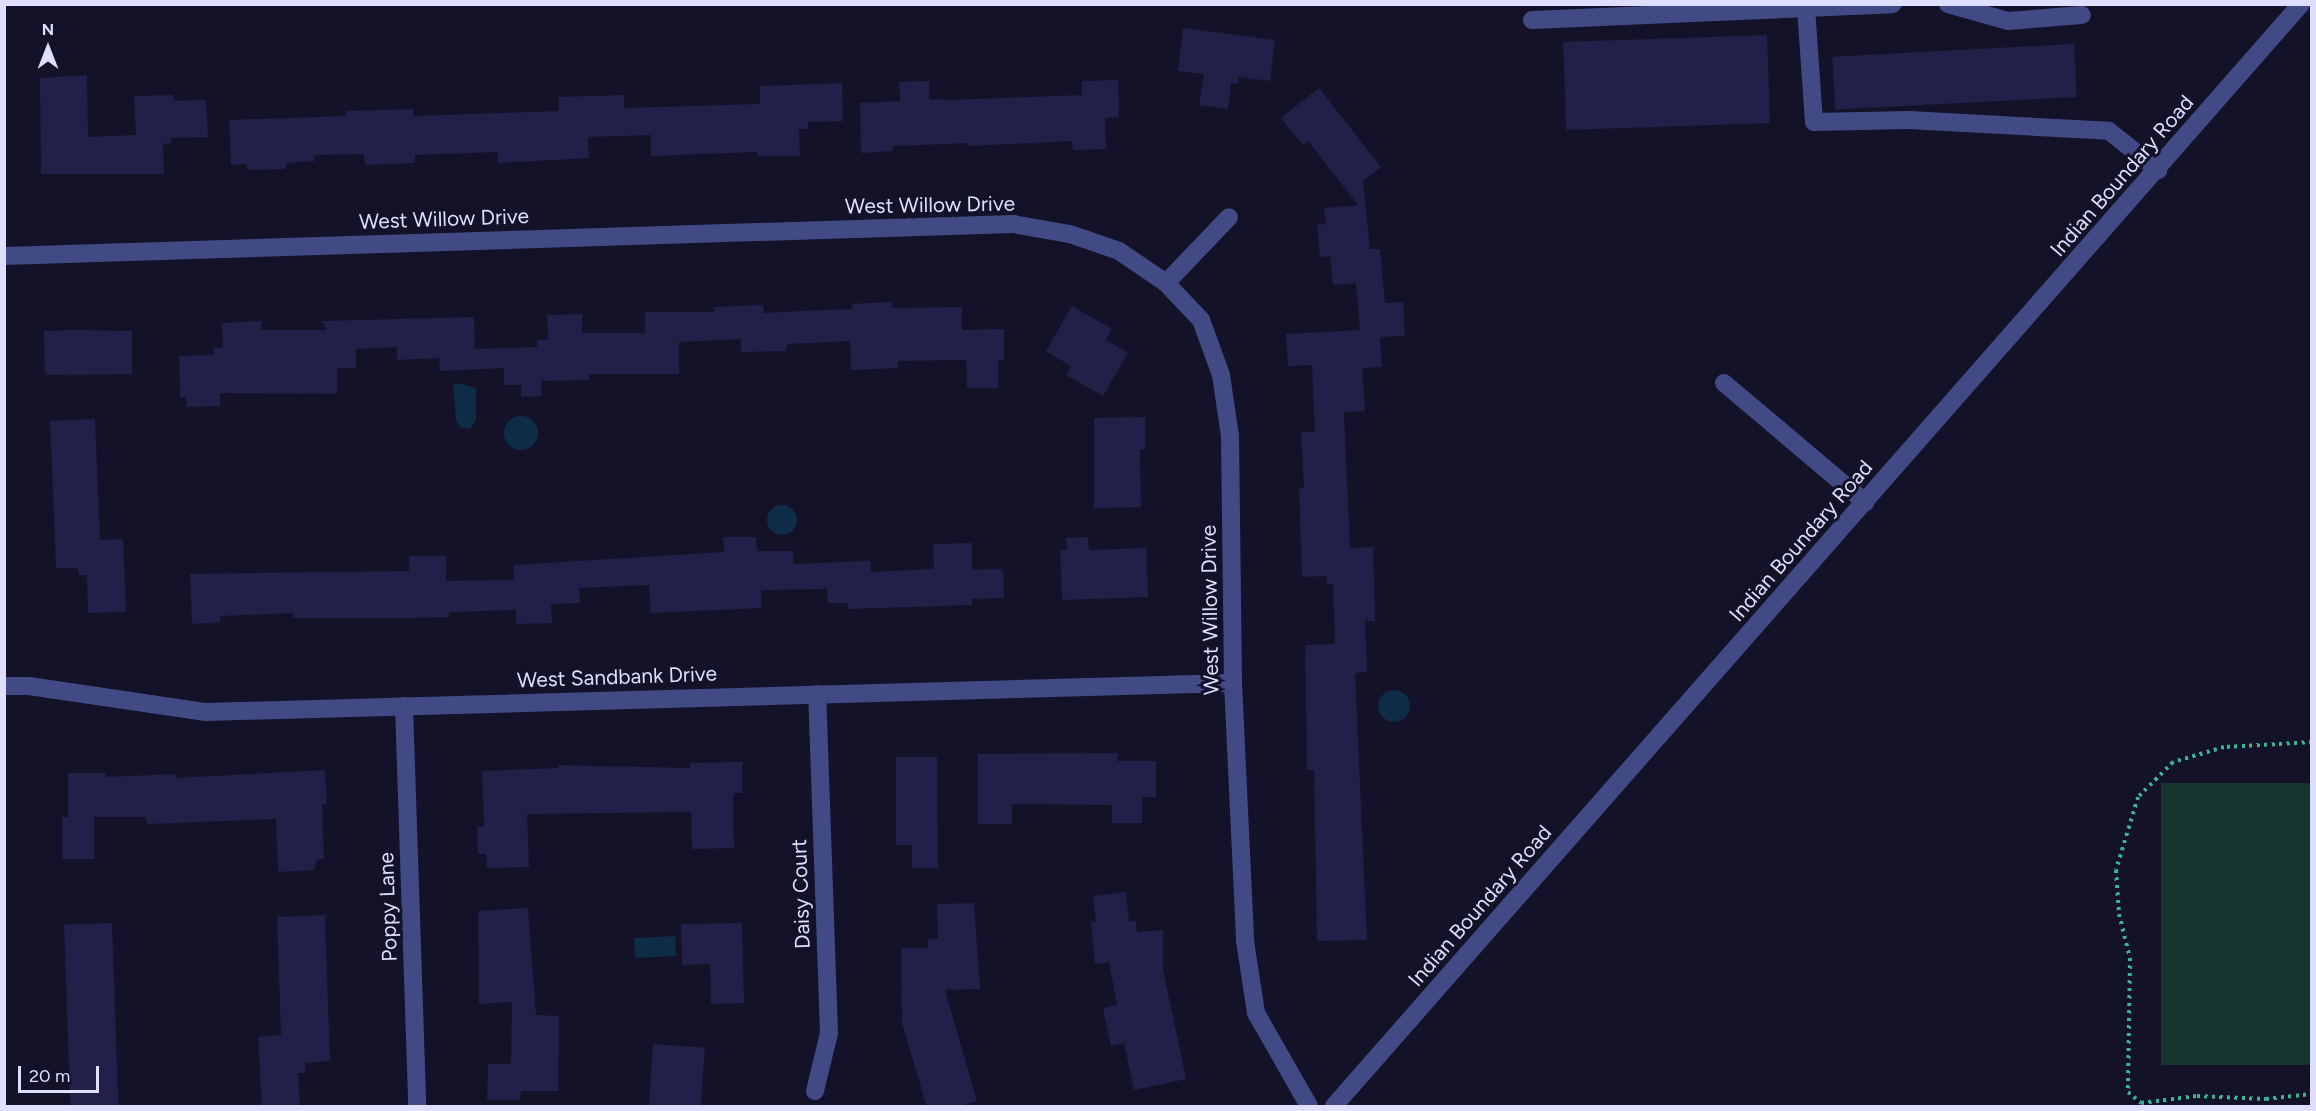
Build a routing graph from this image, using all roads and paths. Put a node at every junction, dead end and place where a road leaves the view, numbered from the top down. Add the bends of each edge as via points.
1 (1893, 4) edge
2 (1948, 4) edge
3 (2301, 4) edge
4 (1806, 8) junction
5 (2082, 15) dead end
6 (1532, 20) dead end
7 (2158, 170) junction
8 (1229, 217) dead end
9 (4, 256) edge
10 (1166, 283) junction
11 (1724, 383) dead end
12 (1865, 502) junction
13 (1233, 683) junction
14 (4, 686) edge
15 (817, 694) junction
16 (404, 706) junction
17 (2312, 742) edge
18 (815, 1091) dead end
19 (2312, 1094) edge
20 (417, 1107) edge
21 (1309, 1107) edge
22 (1334, 1107) edge

1 - 4 street
2 - 5 street via 2008,21
3 - 7 street, Indian Boundary Road
4 - 6 street
4 - 7 street via 1814,122 1909,120 2109,131
7 - 12 street, Indian Boundary Road
8 - 10 street
9 - 10 street, West Willow Drive via 1013,224 1070,234 1119,251
10 - 13 street, West Willow Drive via 1201,320 1221,375 1230,436
11 - 12 street
12 - 22 street, Indian Boundary Road
13 - 15 street, West Sandbank Drive
13 - 21 street, West Willow Drive via 1245,941 1256,1013
14 - 16 street, West Sandbank Drive via 28,686 206,712
15 - 16 street, West Sandbank Drive
15 - 18 street, Daisy Court via 829,1033
16 - 20 street, Poppy Lane
17 - 19 path via 2224,747 2174,762 2138,797 2116,870 2119,914 2130,958 2128,1092 2141,1103 2197,1096 2266,1099

